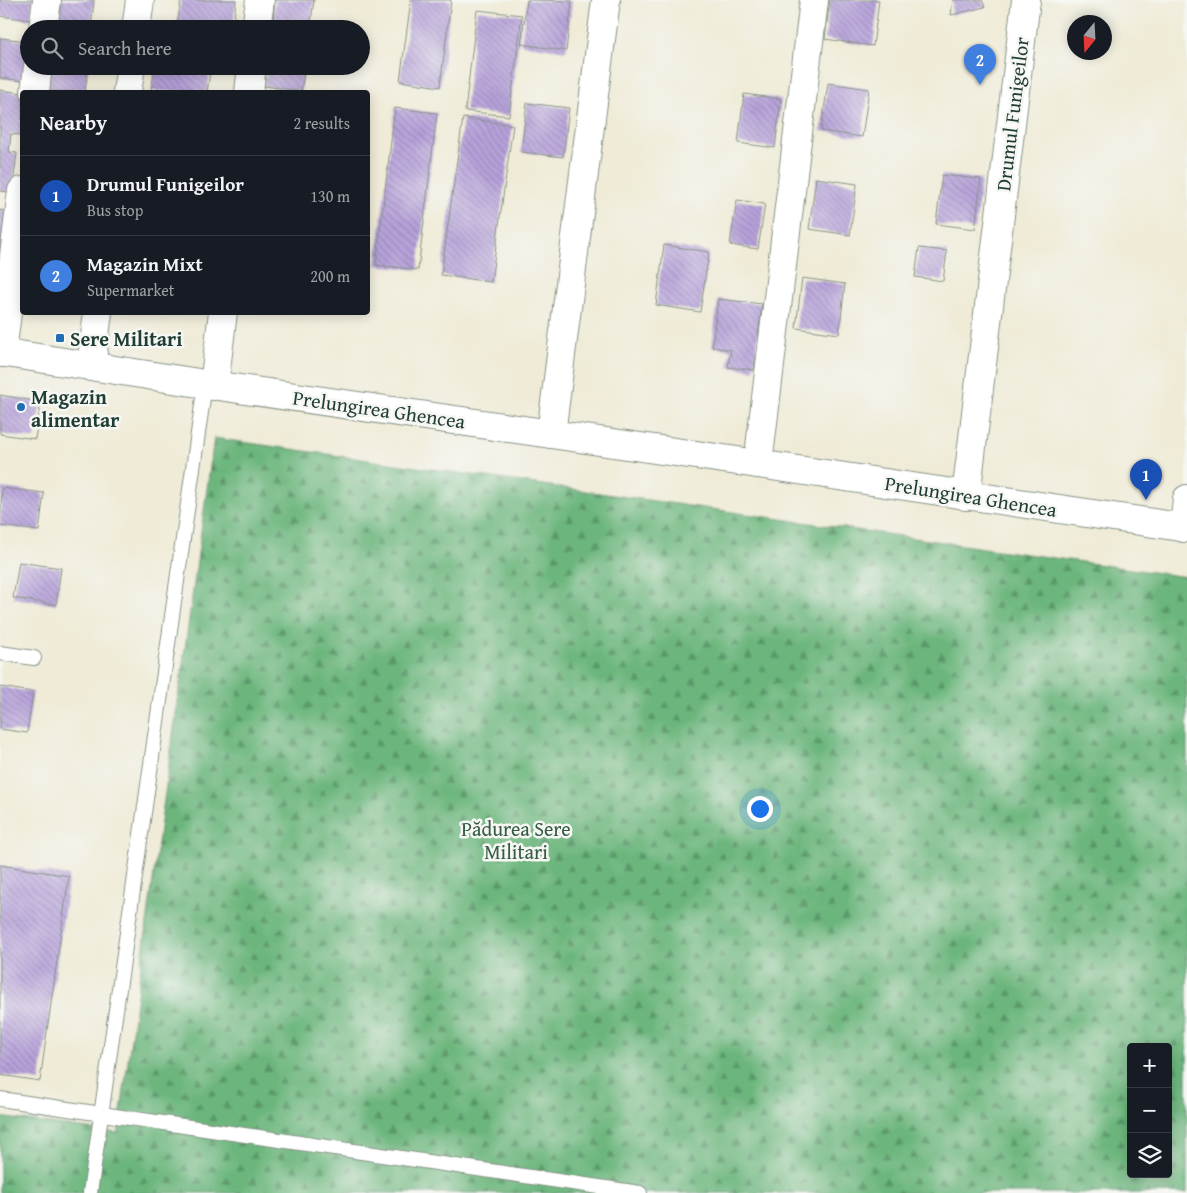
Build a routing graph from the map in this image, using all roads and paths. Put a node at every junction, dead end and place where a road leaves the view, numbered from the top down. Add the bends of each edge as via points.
1 (47, 0) edge
2 (140, 0) edge
3 (260, 0) edge
4 (606, 0) edge
5 (814, 0) edge
6 (1026, 0) edge
7 (44, 20) edge
8 (137, 20) edge
9 (257, 20) edge
10 (37, 75) edge
11 (130, 75) edge
12 (251, 75) edge
13 (35, 90) edge
14 (127, 90) edge
15 (249, 90) edge
16 (20, 206) edge
17 (98, 315) edge
18 (222, 315) edge
19 (1, 352) edge
20 (91, 367) junction
21 (210, 385) junction
22 (551, 434) junction
23 (758, 464) junction
24 (966, 496) junction
25 (1187, 499) edge
26 (1185, 528) edge
27 (0, 653) edge
28 (34, 658) dead end
29 (0, 1098) edge
30 (102, 1113) junction
31 (90, 1193) edge
32 (640, 1193) edge

1 - 7 street
2 - 8 street
3 - 9 street
4 - 22 street
5 - 23 street
6 - 24 street, Drumul Funigeilor
10 - 13 street
11 - 14 street
12 - 15 street
16 - 19 street
17 - 20 street
18 - 21 street
19 - 20 street, Prelungirea Ghencea
20 - 21 street, Prelungirea Ghencea
21 - 22 street, Prelungirea Ghencea
21 - 30 lane
22 - 23 street, Prelungirea Ghencea
23 - 24 street, Prelungirea Ghencea
24 - 26 street, Prelungirea Ghencea
25 - 26 street, Prelungirea Ghencea
27 - 28 lane
29 - 30 lane
30 - 31 lane
30 - 32 lane

